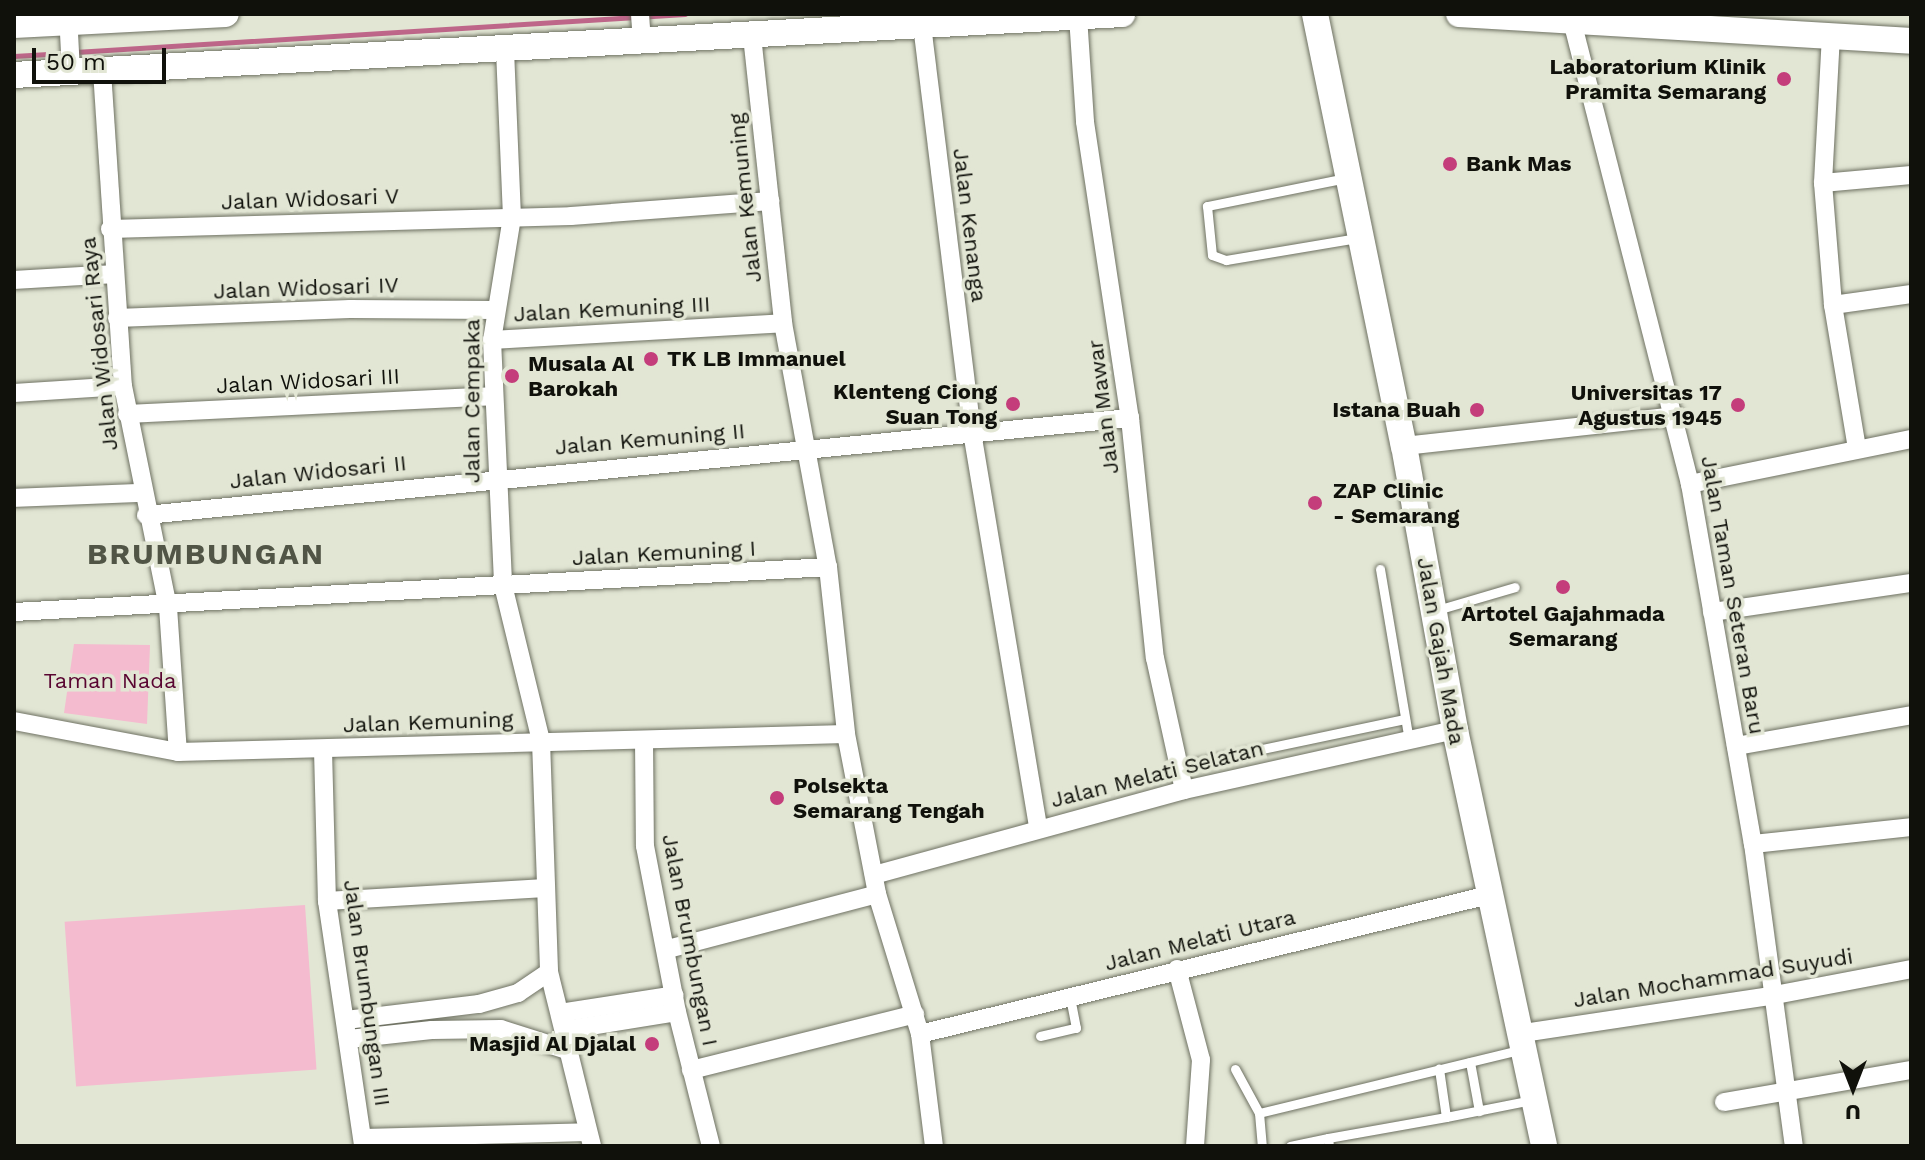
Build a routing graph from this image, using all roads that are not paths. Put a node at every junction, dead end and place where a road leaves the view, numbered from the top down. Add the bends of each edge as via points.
1 (226, 14) edge
2 (640, 14) edge
3 (1122, 14) edge
4 (1315, 14) edge
5 (1459, 14) edge
6 (1078, 16) junction
7 (1572, 21) junction
8 (69, 22) edge
9 (14, 25) edge
10 (922, 25) junction
11 (1831, 35) junction
12 (752, 36) junction
13 (642, 37) junction
14 (1911, 41) edge
15 (505, 50) junction
16 (71, 68) junction
17 (102, 71) junction
18 (14, 75) edge
19 (1911, 175) edge
20 (1348, 178) junction
21 (1823, 183) junction
22 (770, 201) junction
23 (512, 217) junction
24 (110, 229) junction
25 (1360, 237) junction
26 (115, 274) junction
27 (14, 280) edge
28 (1911, 294) edge
29 (1833, 305) junction
30 (495, 310) junction
31 (117, 318) junction
32 (783, 323) junction
33 (492, 340) junction
34 (123, 386) junction
35 (14, 393) edge
36 (492, 396) junction
37 (127, 414) junction
38 (1676, 416) junction
39 (1130, 418) junction
40 (972, 432) junction
41 (1911, 439) edge
42 (1404, 446) junction
43 (808, 449) junction
44 (1857, 449) junction
45 (496, 478) junction
46 (1690, 484) junction
47 (141, 493) junction
48 (14, 498) edge
49 (146, 515) junction
50 (828, 567) junction
51 (1380, 569) dead end
52 (1911, 583) edge
53 (503, 585) junction
54 (1515, 587) dead end
55 (168, 607) junction
56 (1433, 611) junction
57 (14, 612) edge
58 (1712, 612) junction
59 (1911, 715) edge
60 (1405, 719) junction
61 (14, 721) edge
62 (1455, 730) junction
63 (846, 734) junction
64 (644, 740) junction
65 (1409, 740) junction
66 (541, 741) junction
67 (1736, 746) junction
68 (323, 750) junction
69 (178, 752) junction
70 (1177, 767) junction
71 (1184, 790) junction
72 (1911, 827) edge
73 (1038, 828) junction
74 (1753, 844) junction
75 (876, 885) junction
76 (545, 888) junction
77 (1493, 894) junction
78 (327, 901) junction
79 (668, 949) junction
80 (1177, 969) junction
81 (1911, 969) edge
82 (549, 972) junction
83 (1770, 996) junction
84 (1070, 997) junction
85 (676, 1003) junction
86 (915, 1014) junction
87 (346, 1020) junction
88 (562, 1021) junction
89 (920, 1034) junction
90 (1040, 1036) dead end
91 (349, 1039) junction
92 (1524, 1040) junction
93 (570, 1051) junction
94 (1470, 1062) junction
95 (1235, 1069) dead end
96 (1439, 1069) junction
97 (691, 1070) junction
98 (1911, 1070) edge
99 (1784, 1092) junction
100 (1535, 1099) junction
101 (1724, 1102) dead end
102 (1479, 1111) junction
103 (1259, 1113) junction
104 (1446, 1117) junction
105 (590, 1139) edge
106 (363, 1142) edge
107 (1329, 1142) edge
108 (711, 1146) edge
109 (934, 1146) edge
110 (1195, 1146) edge
111 (1262, 1146) edge
112 (1290, 1146) edge
113 (1544, 1146) edge
114 (1794, 1146) edge

1 - 8 main road
2 - 13 street
3 - 6 main road
4 - 20 main road, Jalan Gajah Mada
5 - 7 main road
6 - 10 main road
6 - 39 street, Jalan Mawar via 1085,122
7 - 11 main road
7 - 38 street, Jalan Taman Seteran Baru
8 - 9 main road
8 - 16 street
10 - 12 main road
10 - 40 street, Jalan Kenanga
11 - 14 main road
11 - 21 street
12 - 13 main road
12 - 22 street, Jalan Kemuning
13 - 15 main road
15 - 17 main road
15 - 23 street, Jalan Cempaka
16 - 17 main road
16 - 18 main road
17 - 24 street, Jalan Widosari Raya
19 - 21 street
20 - 25 main road, Jalan Gajah Mada
20 - 25 lane via 1207,206 1212,255 1226,260
21 - 29 street
22 - 23 street, Jalan Widosari V
22 - 32 street, Jalan Kemuning
23 - 24 street, Jalan Widosari V
23 - 30 street, Jalan Cempaka
24 - 26 street, Jalan Widosari Raya
25 - 42 main road, Jalan Gajah Mada
26 - 27 street
26 - 31 street, Jalan Widosari Raya
28 - 29 street
29 - 44 street
30 - 31 street, Jalan Widosari IV via 350,309
30 - 33 street, Jalan Cempaka
31 - 34 street, Jalan Widosari Raya
32 - 33 street, Jalan Kemuning III
32 - 43 street, Jalan Kemuning
33 - 36 street, Jalan Cempaka
34 - 35 street
34 - 37 street, Jalan Widosari Raya
36 - 37 street, Jalan Widosari III
36 - 45 street, Jalan Cempaka
37 - 47 street, Jalan Widosari Raya
38 - 42 street
38 - 46 street, Jalan Taman Seteran Baru
39 - 40 street
39 - 70 street, Jalan Mawar via 1155,658
40 - 43 street
40 - 73 street, Jalan Kenanga
41 - 44 street
42 - 56 main road, Jalan Gajah Mada
43 - 45 street, Jalan Kemuning II
43 - 50 street, Jalan Kemuning
44 - 46 street
45 - 49 street, Jalan Widosari II
45 - 53 street, Jalan Cempaka
46 - 58 street, Jalan Taman Seteran Baru
47 - 48 street
47 - 49 street, Jalan Widosari Raya
49 - 55 street, Jalan Widosari Raya
50 - 53 street, Jalan Kemuning I
50 - 63 street, Jalan Kemuning
51 - 60 lane
52 - 58 street
53 - 55 street, Jalan Kemuning I
53 - 66 street, Jalan Cempaka
54 - 56 lane
55 - 57 street, Jalan Kemuning I
55 - 69 street, Jalan Widosari Raya
56 - 62 main road, Jalan Gajah Mada
58 - 67 street, Jalan Taman Seteran Baru
59 - 67 street
60 - 65 lane
60 - 70 lane
61 - 69 street, Jalan Kemuning
62 - 65 street, Jalan Melati Selatan
62 - 77 main road, Jalan Gajah Mada
63 - 64 street, Jalan Kemuning
63 - 75 street, Jalan Kemuning
64 - 66 street, Jalan Kemuning
64 - 79 street, Jalan Brumbungan I via 645,846
65 - 71 street, Jalan Melati Selatan
66 - 68 street, Jalan Kemuning
66 - 76 street, Jalan Cempaka
67 - 74 street, Jalan Taman Seteran Baru
68 - 69 street, Jalan Kemuning
68 - 78 street, Jalan Brumbungan III
70 - 71 street, Jalan Mawar
71 - 73 street, Jalan Melati Selatan
72 - 74 street
73 - 75 street, Jalan Melati Selatan
74 - 83 street, Jalan Taman Seteran Baru
75 - 79 street, Jalan Melati Selatan
75 - 86 street, Jalan Kemuning
76 - 78 street
76 - 82 street, Jalan Cempaka
77 - 80 street, Jalan Melati Utara
77 - 92 main road, Jalan Gajah Mada
78 - 87 street, Jalan Brumbungan III
79 - 85 street, Jalan Brumbungan I
80 - 84 street, Jalan Melati Utara
80 - 110 street via 1201,1060
81 - 83 street, Jalan Mochammad Suyudi
82 - 87 street via 518,993 479,1004
82 - 88 street, Jalan Cempaka
83 - 92 street, Jalan Mochammad Suyudi
83 - 99 street, Jalan Taman Seteran Baru
84 - 89 street, Jalan Melati Utara
84 - 90 lane via 1076,1028
85 - 88 street
85 - 97 street, Jalan Brumbungan I
86 - 89 street, Jalan Kemuning
86 - 97 street
87 - 91 street, Jalan Brumbungan III
88 - 93 street, Jalan Cempaka
89 - 109 street, Jalan Kemuning
91 - 93 street via 501,1029
91 - 106 street, Jalan Brumbungan III
92 - 94 lane
92 - 100 main road, Jalan Gajah Mada
93 - 105 street, Jalan Cempaka
94 - 96 lane
94 - 102 lane
95 - 103 lane
96 - 103 lane
96 - 104 lane
97 - 108 street, Jalan Brumbungan I
98 - 99 street
99 - 101 street
99 - 114 street, Jalan Taman Seteran Baru
100 - 102 lane
100 - 113 main road, Jalan Gajah Mada
102 - 104 lane
103 - 111 lane
104 - 107 lane
105 - 106 street
107 - 112 lane

